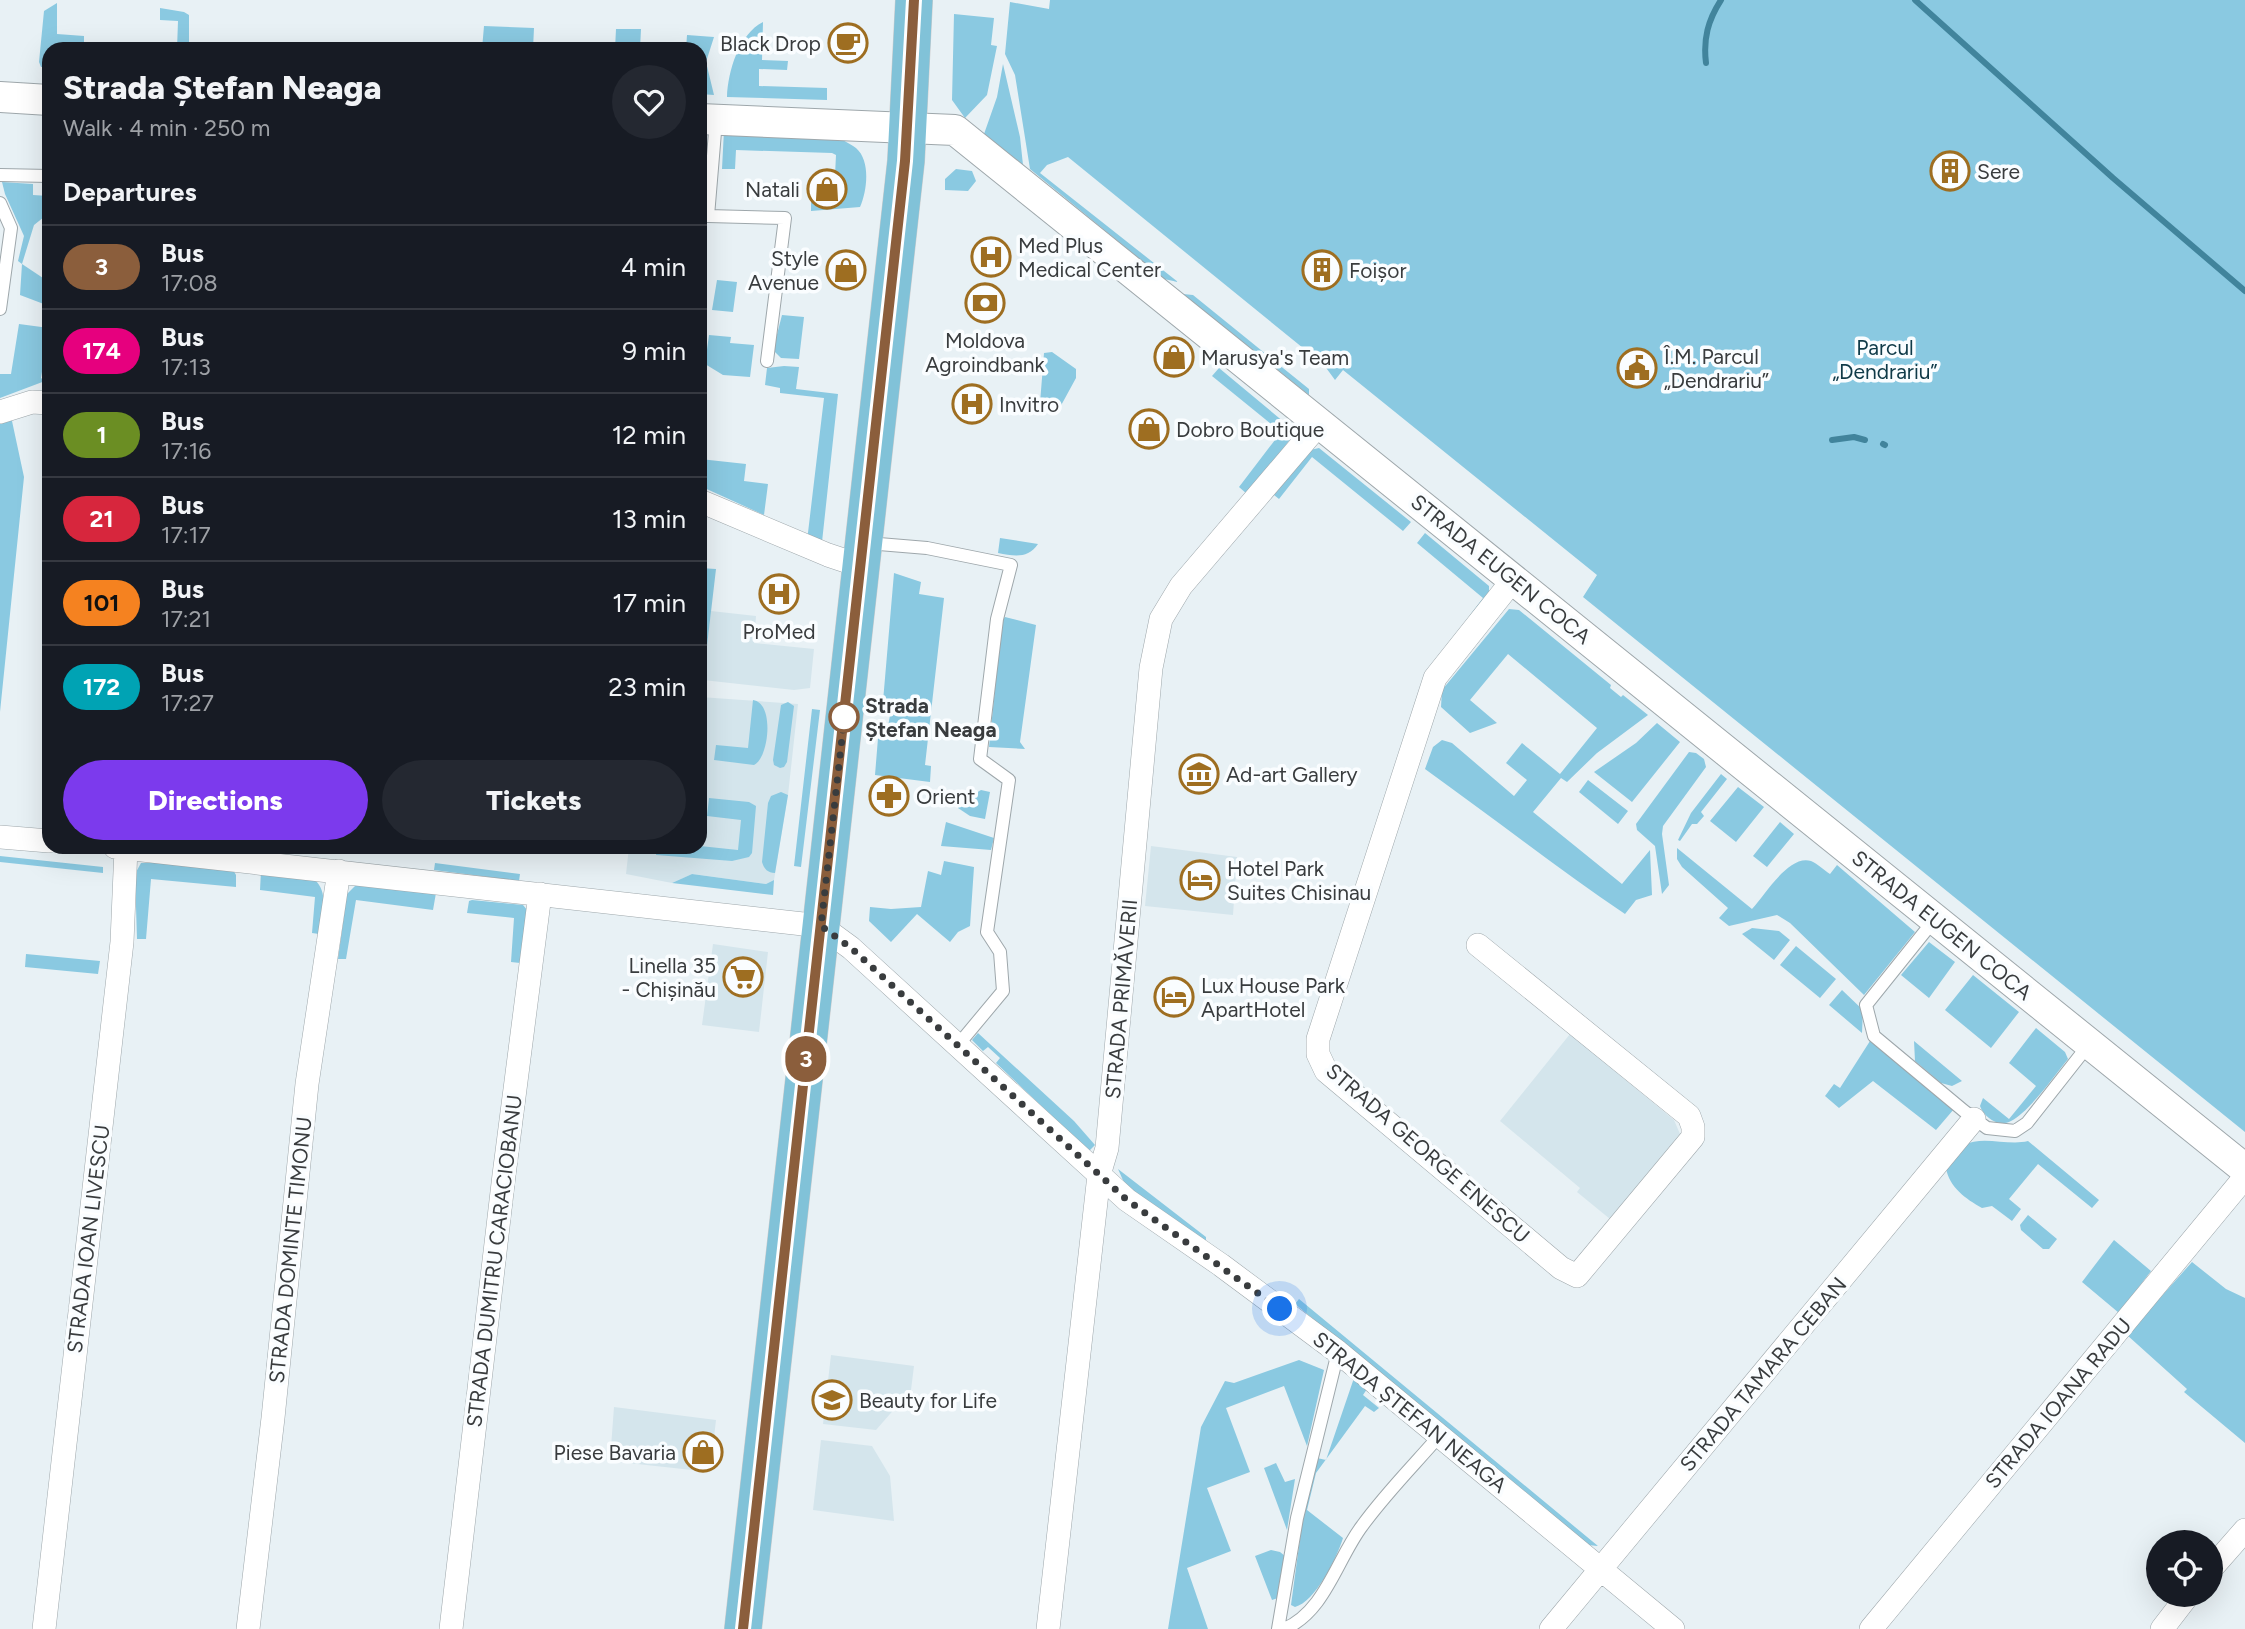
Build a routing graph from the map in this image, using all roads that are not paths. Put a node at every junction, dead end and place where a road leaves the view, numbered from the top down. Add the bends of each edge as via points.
1 (914, 0) edge
2 (0, 97) edge
3 (42, 100) edge
4 (708, 120) edge
5 (908, 128) junction
6 (707, 144) edge
7 (0, 174) edge
8 (42, 176) edge
9 (0, 202) edge
10 (707, 216) edge
11 (0, 309) edge
12 (767, 361) dead end
13 (42, 403) edge
14 (0, 412) edge
15 (1320, 423) junction
16 (707, 504) edge
17 (862, 554) junction
18 (1513, 580) junction
19 (0, 837) edge
20 (42, 840) edge
21 (120, 854) edge
22 (177, 854) edge
23 (339, 871) junction
24 (540, 894) junction
25 (1935, 918) junction
26 (821, 926) junction
27 (1478, 945) dead end
28 (2090, 1043) junction
29 (958, 1045) junction
30 (1974, 1119) junction
31 (2245, 1169) edge
32 (1099, 1175) junction
33 (2245, 1177) edge
34 (1338, 1352) junction
35 (1440, 1436) junction
36 (2245, 1530) edge
37 (2223, 1555) edge
38 (1601, 1569) junction
39 (2179, 1607) edge
40 (44, 1629) edge
41 (248, 1629) edge
42 (451, 1629) edge
43 (743, 1629) edge
44 (1048, 1629) edge
45 (1278, 1629) edge
46 (1284, 1629) edge
47 (1550, 1629) edge
48 (1673, 1629) edge
49 (1871, 1629) edge
50 (2162, 1629) edge

1 - 5 main road
2 - 3 street
4 - 5 street, STRADA EUGEN COCA
4 - 6 lane
5 - 15 street, STRADA EUGEN COCA via 955,130
5 - 17 main road
7 - 8 lane
9 - 11 lane via 11,228
10 - 12 lane via 785,218
13 - 14 street
15 - 18 street, STRADA EUGEN COCA
15 - 32 street, STRADA PRIMĂVERII via 1181,586 1156,635 1107,1148
16 - 17 street via 828,555
17 - 26 main road
17 - 29 lane via 927,548 1010,565 997,619 980,759 1009,780 987,932 1000,952 1003,991
18 - 25 street, STRADA EUGEN COCA
18 - 27 street, STRADA GEORGE ENESCU via 1436,678 1318,1039 1318,1054 1326,1070 1561,1268 1577,1276 1693,1137 1693,1126 1689,1115
19 - 20 street
21 - 40 street, STRADA IOAN LIVESCU via 122,942
22 - 23 street, STRADA ȘTEFAN NEAGA
23 - 24 street, STRADA ȘTEFAN NEAGA
23 - 41 street, STRADA DOMINTE TIMONU via 307,1084
24 - 26 street, STRADA ȘTEFAN NEAGA
24 - 42 street, STRADA DUMITRU CARACIOBANU
25 - 28 street, STRADA EUGEN COCA
25 - 30 lane via 1866,1004 1867,1017 1874,1036
26 - 29 street, STRADA ȘTEFAN NEAGA
26 - 43 main road
28 - 30 lane via 2027,1124 2001,1130
28 - 31 street, STRADA EUGEN COCA
29 - 32 street, STRADA ȘTEFAN NEAGA
30 - 38 street, STRADA TAMARA CEBAN
32 - 34 street, STRADA ȘTEFAN NEAGA
32 - 44 street, STRADA PRIMĂVERII
33 - 49 street, STRADA IOANA RADU
34 - 35 street, STRADA ȘTEFAN NEAGA
34 - 45 lane via 1297,1518
35 - 38 street, STRADA ȘTEFAN NEAGA
35 - 46 lane via 1362,1526 1311,1609
36 - 37 street
38 - 47 street, STRADA TAMARA CEBAN
38 - 48 street, STRADA ȘTEFAN NEAGA
39 - 50 street

